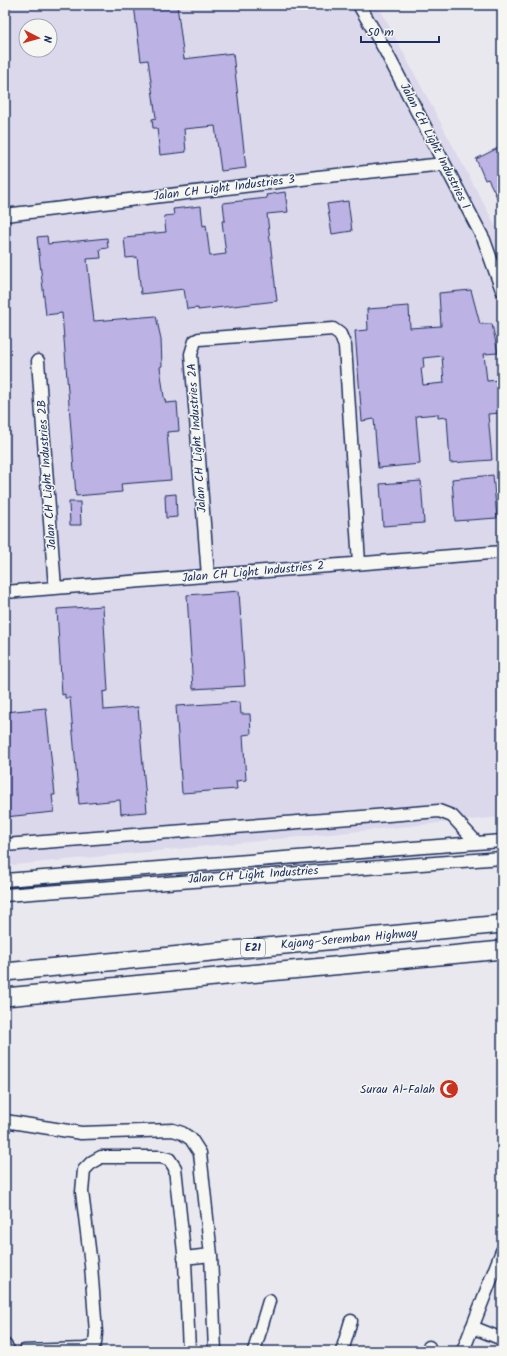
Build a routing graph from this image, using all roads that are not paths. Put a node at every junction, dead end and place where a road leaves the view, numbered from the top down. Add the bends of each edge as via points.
1 (359, 5) edge
2 (444, 164) junction
3 (5, 215) edge
4 (502, 290) edge
5 (38, 361) dead end
6 (502, 552) edge
7 (359, 563) junction
8 (208, 576) junction
9 (55, 588) junction
10 (5, 592) edge
11 (502, 841) edge
12 (477, 842) junction
13 (5, 846) edge
14 (502, 858) edge
15 (5, 880) edge
16 (5, 895) edge
17 (502, 924) edge
18 (502, 950) edge
19 (5, 972) edge
20 (5, 998) edge
21 (5, 1121) edge
22 (502, 1251) edge
23 (211, 1255) junction
24 (184, 1258) junction
25 (269, 1301) dead end
26 (351, 1321) dead end
27 (472, 1327) junction
28 (502, 1339) edge
29 (5, 1345) edge
30 (9, 1351) edge
31 (24, 1351) edge
32 (189, 1351) edge
33 (215, 1351) edge
34 (254, 1351) edge
35 (342, 1351) edge
36 (463, 1351) edge

1 - 2 street, Jalan CH Light Industries 1 via 386,50
2 - 3 street, Jalan CH Light Industries 3
2 - 4 street, Jalan CH Light Industries 1 via 484,240
5 - 9 street, Jalan CH Light Industries 2B
6 - 7 street, Jalan CH Light Industries 2
7 - 8 street, Jalan CH Light Industries 2
7 - 8 street, Jalan CH Light Industries 2A via 345,346 340,334 334,329 199,339 195,341 191,354
8 - 9 street, Jalan CH Light Industries 2
9 - 10 street, Jalan CH Light Industries 2
11 - 12 street, Jalan CH Light Industries
12 - 13 street via 452,816 439,812
12 - 15 street, Jalan CH Light Industries
14 - 16 street, Jalan CH Light Industries
17 - 19 highway, Kajang–Seremban Highway / E21
18 - 20 highway, Kajang–Seremban Highway / E21
21 - 23 street via 81,1133 174,1130 191,1138 200,1153
22 - 27 street
23 - 24 street
23 - 33 street
24 - 31 street via 175,1168 169,1159 101,1157 92,1162 84,1170 82,1192 91,1265 95,1343 92,1347 84,1349
24 - 32 street
25 - 34 street
26 - 35 street
27 - 28 street
27 - 36 street
29 - 30 street

